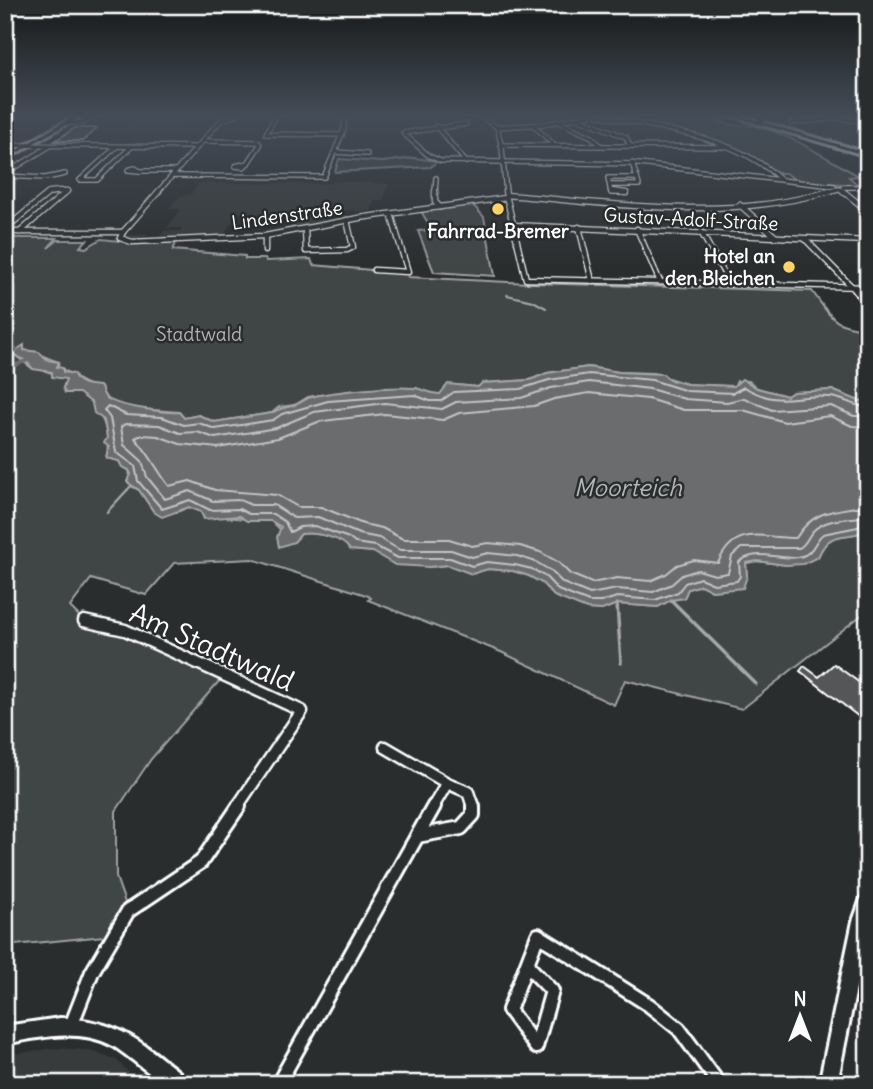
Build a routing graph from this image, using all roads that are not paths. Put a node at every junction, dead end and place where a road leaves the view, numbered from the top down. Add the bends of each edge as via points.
1 (95, 166) edge
2 (112, 166) edge
3 (182, 166) edge
4 (330, 166) edge
5 (502, 166) edge
6 (633, 166) edge
7 (657, 166) edge
8 (766, 166) edge
9 (140, 171) dead end
10 (177, 171) junction
11 (5, 175) edge
12 (172, 176) junction
13 (51, 177) dead end
14 (436, 177) dead end
15 (781, 180) junction
16 (868, 187) edge
17 (839, 188) junction
18 (626, 193) dead end
19 (506, 197) junction
20 (740, 205) junction
21 (440, 207) junction
22 (866, 208) edge
23 (391, 214) junction
24 (347, 220) junction
25 (512, 225) junction
26 (579, 227) junction
27 (305, 229) junction
28 (637, 229) junction
29 (5, 230) edge
30 (20, 232) junction
31 (123, 232) junction
32 (701, 232) junction
33 (265, 236) junction
34 (776, 237) junction
35 (806, 240) junction
36 (868, 241) edge
37 (265, 251) dead end
38 (374, 270) dead end
39 (592, 281) junction
40 (660, 282) junction
41 (730, 284) junction
42 (852, 287) junction
43 (868, 287) edge
44 (868, 303) edge
45 (84, 621) dead end
46 (385, 747) dead end
47 (447, 783) junction
48 (417, 836) junction
49 (868, 902) edge
50 (527, 965) junction
51 (71, 1026) junction
52 (5, 1035) edge
53 (179, 1084) edge
54 (278, 1084) edge
55 (719, 1084) edge
56 (828, 1084) edge

1 - 2 street via 80,180 97,180
3 - 10 street
4 - 12 street via 321,177
5 - 19 street
6 - 18 street via 639,185 610,186 611,193
7 - 15 street
8 - 15 street
9 - 10 street
10 - 12 street
11 - 13 street
12 - 31 street
14 - 21 street via 435,202
15 - 17 street
16 - 17 street
17 - 20 street, Lindenstraße via 793,202
17 - 22 street
19 - 20 street, Lindenstraße via 663,208
19 - 21 street, Lindenstraße
19 - 25 street
20 - 34 street
21 - 23 street, Lindenstraße
23 - 24 street, Lindenstraße
23 - 38 street via 408,272
24 - 27 street, Lindenstraße
24 - 27 street via 353,247 347,250 306,251
25 - 26 street, Gustav-Adolf-Straße
25 - 39 street via 526,279
26 - 28 street, Gustav-Adolf-Straße
26 - 39 street
27 - 33 street, Lindenstraße
28 - 32 street, Gustav-Adolf-Straße
28 - 40 street
29 - 30 street
29 - 30 street via 51,191 67,191
30 - 31 street
31 - 33 street, Lindenstraße via 120,238 135,243
32 - 34 street, Gustav-Adolf-Straße
32 - 41 street
33 - 37 street
34 - 35 street, Gustav-Adolf-Straße
35 - 36 street, Gustav-Adolf-Straße
35 - 42 street
39 - 40 street
40 - 41 street
41 - 42 street
42 - 43 street
42 - 44 street
45 - 51 street, Am Stadtwald via 125,629 302,711 201,862 128,911 92,972
46 - 47 street
47 - 48 street
47 - 48 street via 468,792 474,810 471,821 448,832
48 - 54 street
49 - 56 main road
50 - 50 street via 509,1010 537,1047 552,991
50 - 55 street via 538,935 649,1005 679,1030
51 - 52 main road
51 - 53 main road via 125,1040

